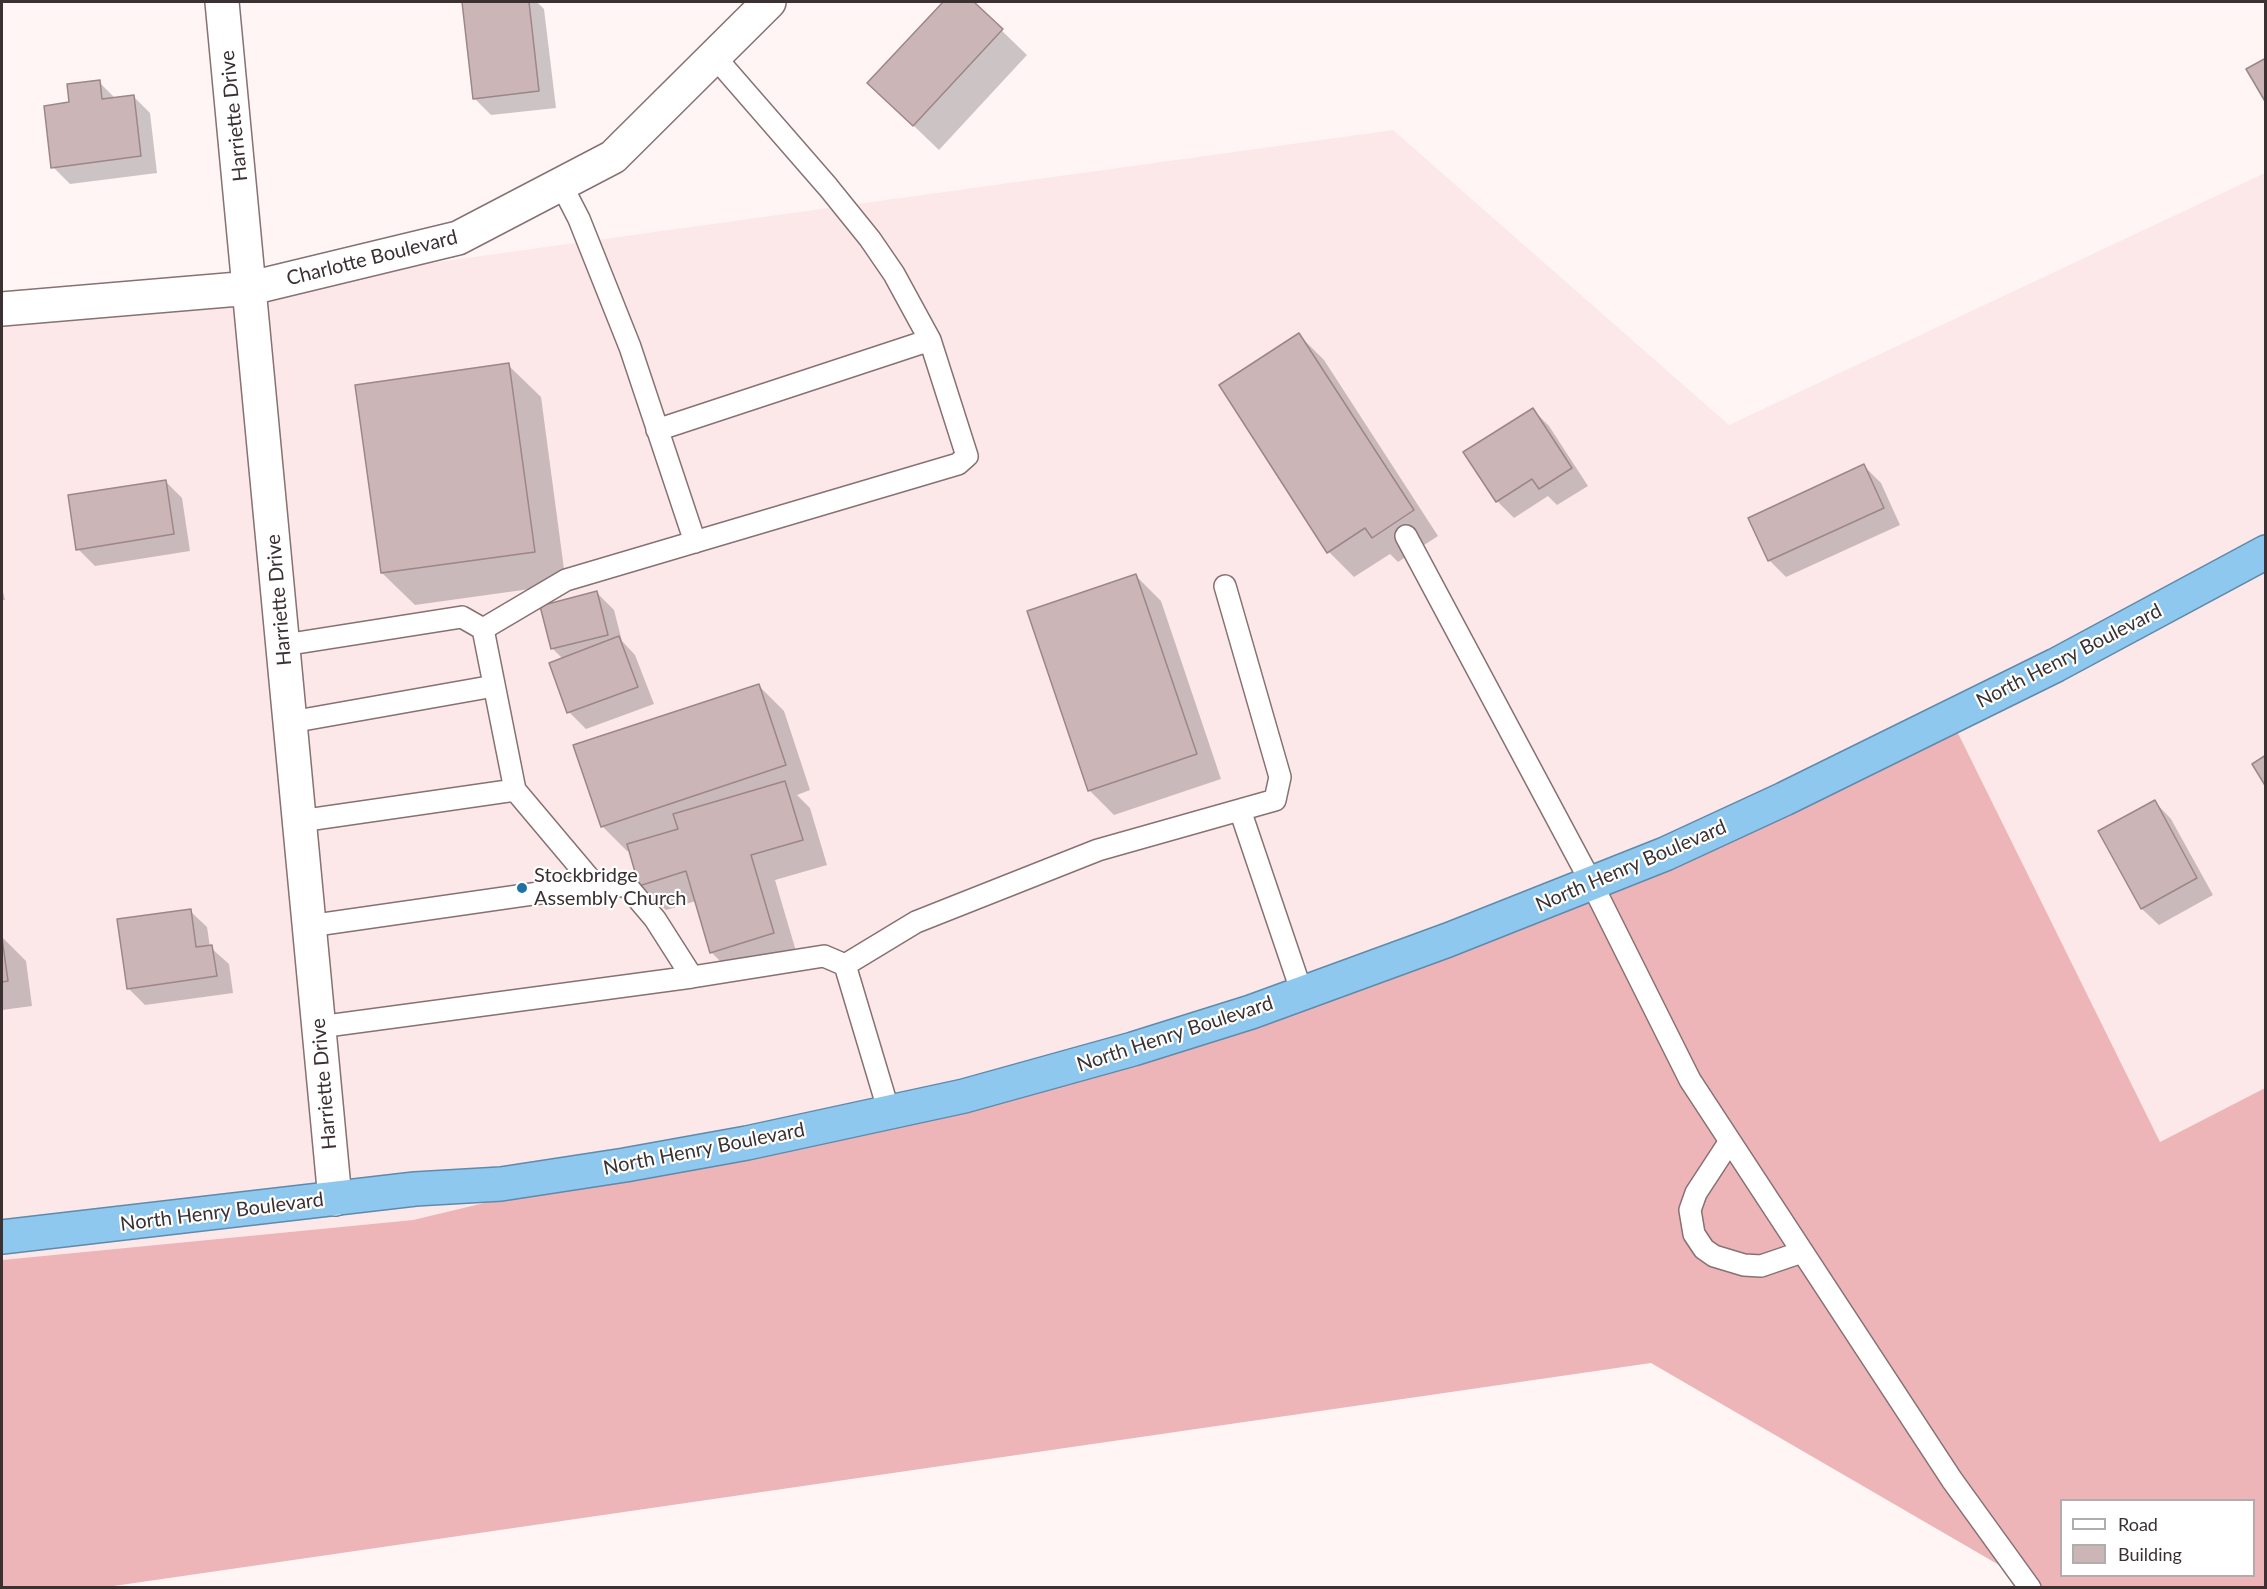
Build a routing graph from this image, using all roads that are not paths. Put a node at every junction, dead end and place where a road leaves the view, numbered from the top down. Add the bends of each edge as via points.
1 (222, 2) edge
2 (769, 2) edge
3 (714, 56) junction
4 (561, 184) junction
5 (251, 288) junction
6 (2, 309) edge
7 (930, 340) junction
8 (657, 430) junction
9 (1406, 536) dead end
10 (695, 543) junction
11 (2265, 552) edge
12 (1225, 586) dead end
13 (483, 629) junction
14 (284, 645) junction
15 (494, 686) junction
16 (291, 722) junction
17 (515, 790) junction
18 (1240, 810) junction
19 (300, 821) junction
20 (1592, 884) junction
21 (596, 885) junction
22 (309, 926) junction
23 (845, 965) junction
24 (692, 977) junction
25 (1302, 993) junction
26 (319, 1027) junction
27 (889, 1112) junction
28 (1730, 1141) junction
29 (334, 1199) junction
30 (2, 1238) edge
31 (1802, 1252) junction
32 (2030, 1587) edge

1 - 5 street, Harriette Drive
2 - 3 street, Charlotte Boulevard
3 - 4 street, Charlotte Boulevard via 613,157
3 - 7 lane via 870,239
4 - 5 street, Charlotte Boulevard via 458,238
4 - 8 lane via 630,347
5 - 6 street, Charlotte Boulevard
5 - 14 street, Harriette Drive
7 - 8 lane
7 - 10 lane via 967,456 958,465
8 - 10 lane
9 - 20 lane
10 - 13 lane via 566,580
11 - 20 highway, North Henry Boulevard via 2056,664 1795,794
12 - 18 lane via 1280,777 1275,800
13 - 14 lane via 462,616
13 - 15 lane
14 - 16 street, Harriette Drive
15 - 16 lane
15 - 17 lane
16 - 19 street, Harriette Drive
17 - 19 lane
17 - 21 lane
18 - 23 lane via 1098,850 916,922
18 - 25 lane
19 - 22 street, Harriette Drive
20 - 25 highway, North Henry Boulevard
20 - 28 lane via 1690,1080
21 - 22 lane
21 - 24 lane via 627,886 655,919
22 - 26 street, Harriette Drive
23 - 24 lane via 824,956
23 - 27 lane
24 - 26 lane
25 - 27 highway, North Henry Boulevard via 1093,1061
26 - 29 street, Harriette Drive
27 - 29 highway, North Henry Boulevard via 747,1143 535,1179
28 - 31 lane
28 - 31 lane via 1696,1193 1690,1210 1694,1234 1714,1256 1744,1265 1761,1266
29 - 30 highway, North Henry Boulevard
31 - 32 lane via 1952,1480

